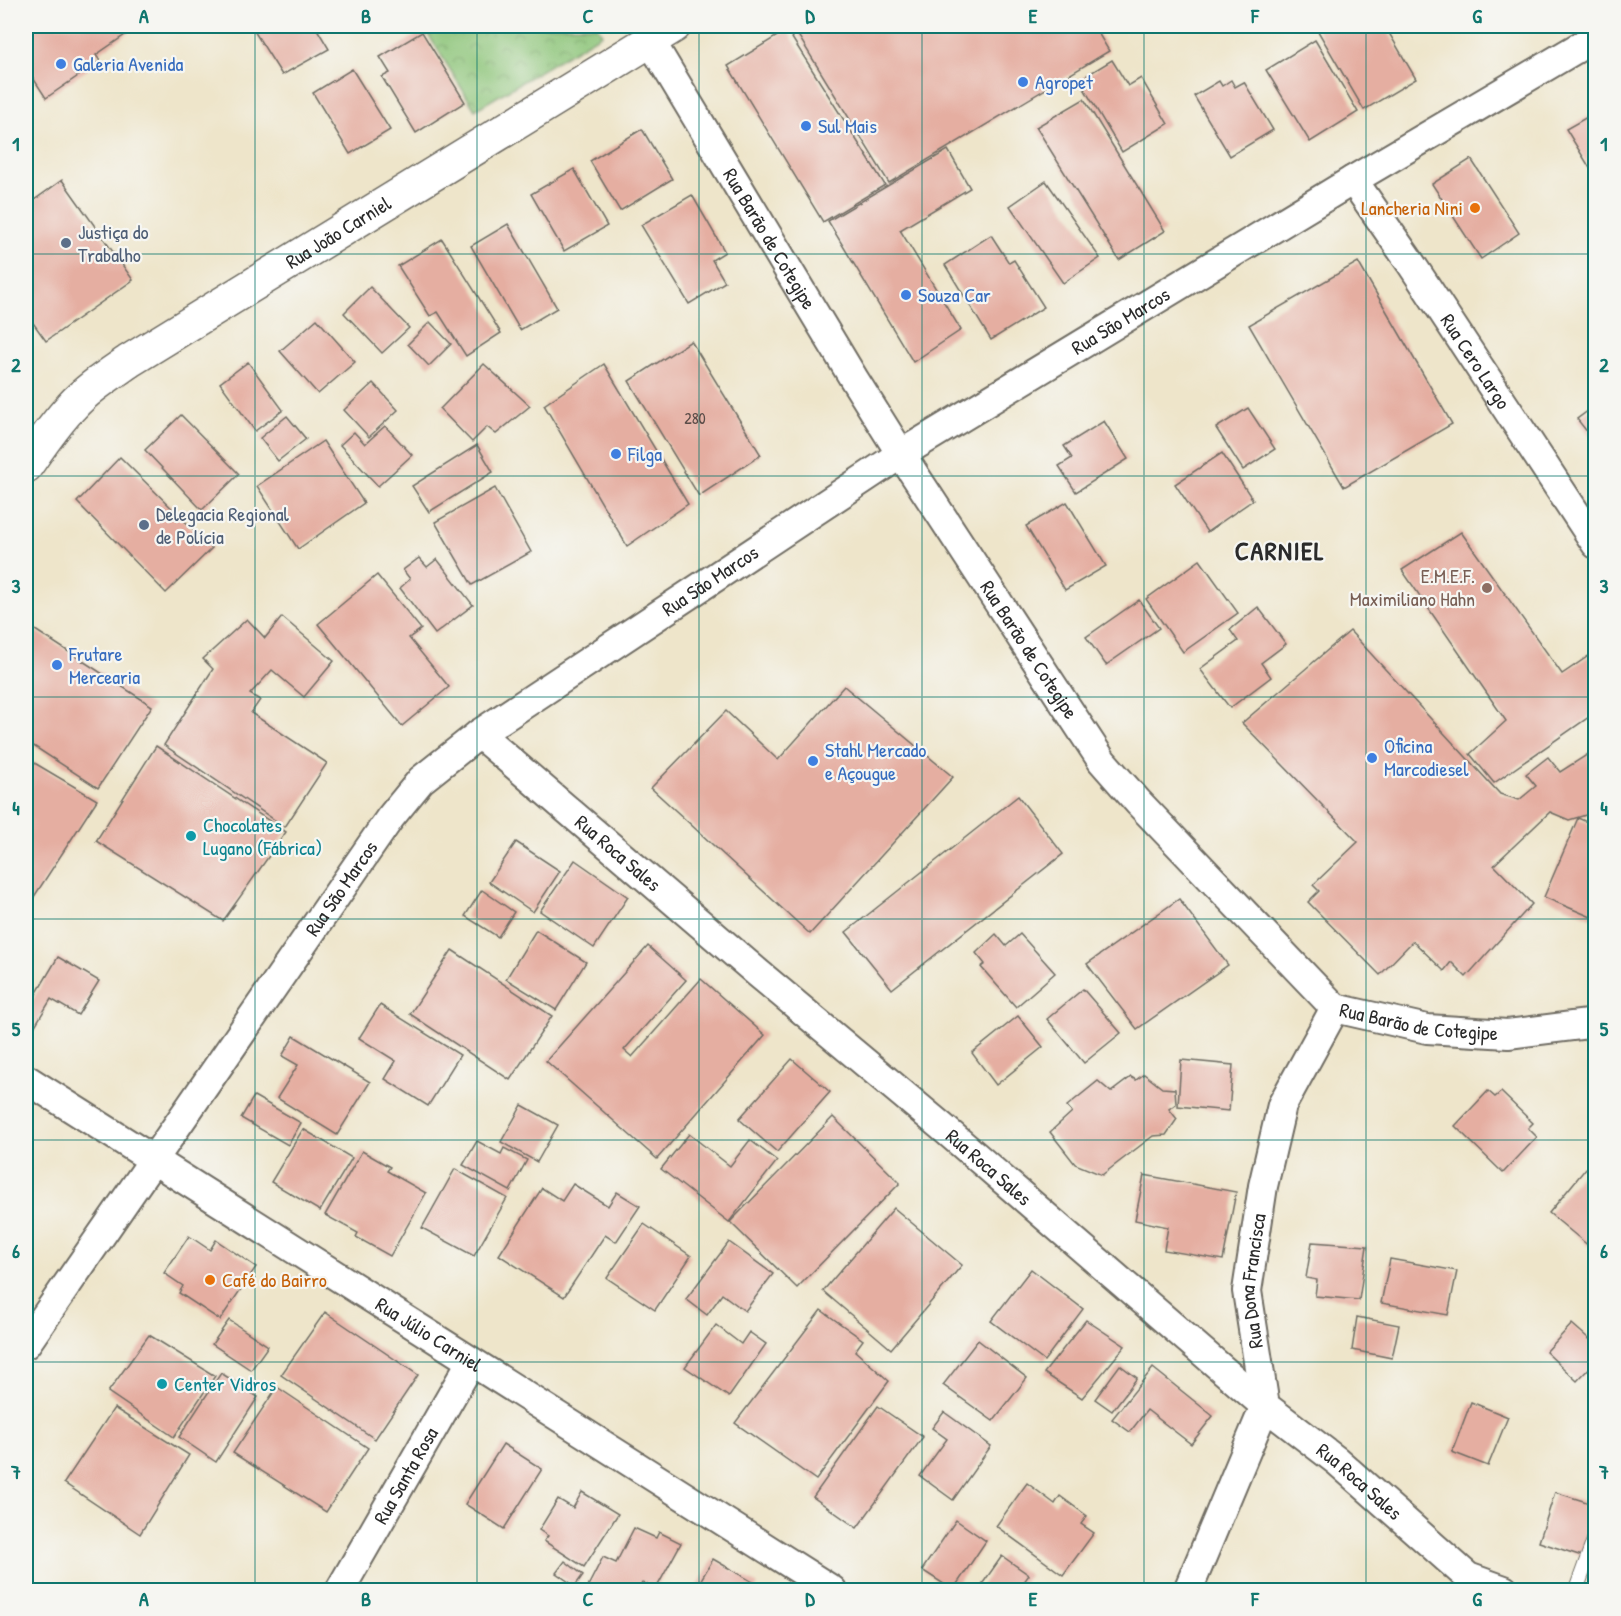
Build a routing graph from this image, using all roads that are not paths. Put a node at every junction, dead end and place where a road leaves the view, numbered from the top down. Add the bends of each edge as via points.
1 (655, 30) edge
2 (1596, 37) edge
3 (1353, 180) junction
4 (901, 454) junction
5 (26, 466) edge
6 (1596, 544) edge
7 (478, 734) junction
8 (1335, 1008) junction
9 (1596, 1023) edge
10 (26, 1079) edge
11 (152, 1160) junction
12 (26, 1344) edge
13 (471, 1362) junction
14 (1265, 1406) junction
15 (1596, 1535) edge
16 (801, 1582) edge
17 (1465, 1584) edge
18 (340, 1590) edge
19 (832, 1590) edge
20 (1188, 1590) edge
21 (1504, 1590) edge
22 (1576, 1590) edge

1 - 4 street, Rua Barão de Cotegipe via 854,379
1 - 5 street, Rua João Carniel via 129,361 71,407
2 - 3 street, Rua São Marcos
3 - 4 street, Rua São Marcos
3 - 6 street, Rua Cero Largo
4 - 7 street, Rua São Marcos
4 - 8 street, Rua Barão de Cotegipe via 1102,761
7 - 11 street, Rua São Marcos via 422,780 390,818
7 - 14 street, Rua Roca Sales
8 - 9 street, Rua Barão de Cotegipe via 1427,1029 1508,1034
8 - 14 street, Rua Dona Francisca via 1282,1105 1263,1186 1247,1291
10 - 11 street, Rua Júlio Carniel
11 - 12 street, Rua São Marcos
11 - 13 street, Rua Júlio Carniel
13 - 16 street, Rua Júlio Carniel
13 - 18 street, Rua Santa Rosa
14 - 17 street, Rua Roca Sales via 1337,1461
14 - 20 street
15 - 22 lane
16 - 19 street, Rua Júlio Carniel
17 - 21 street, Rua Roca Sales

